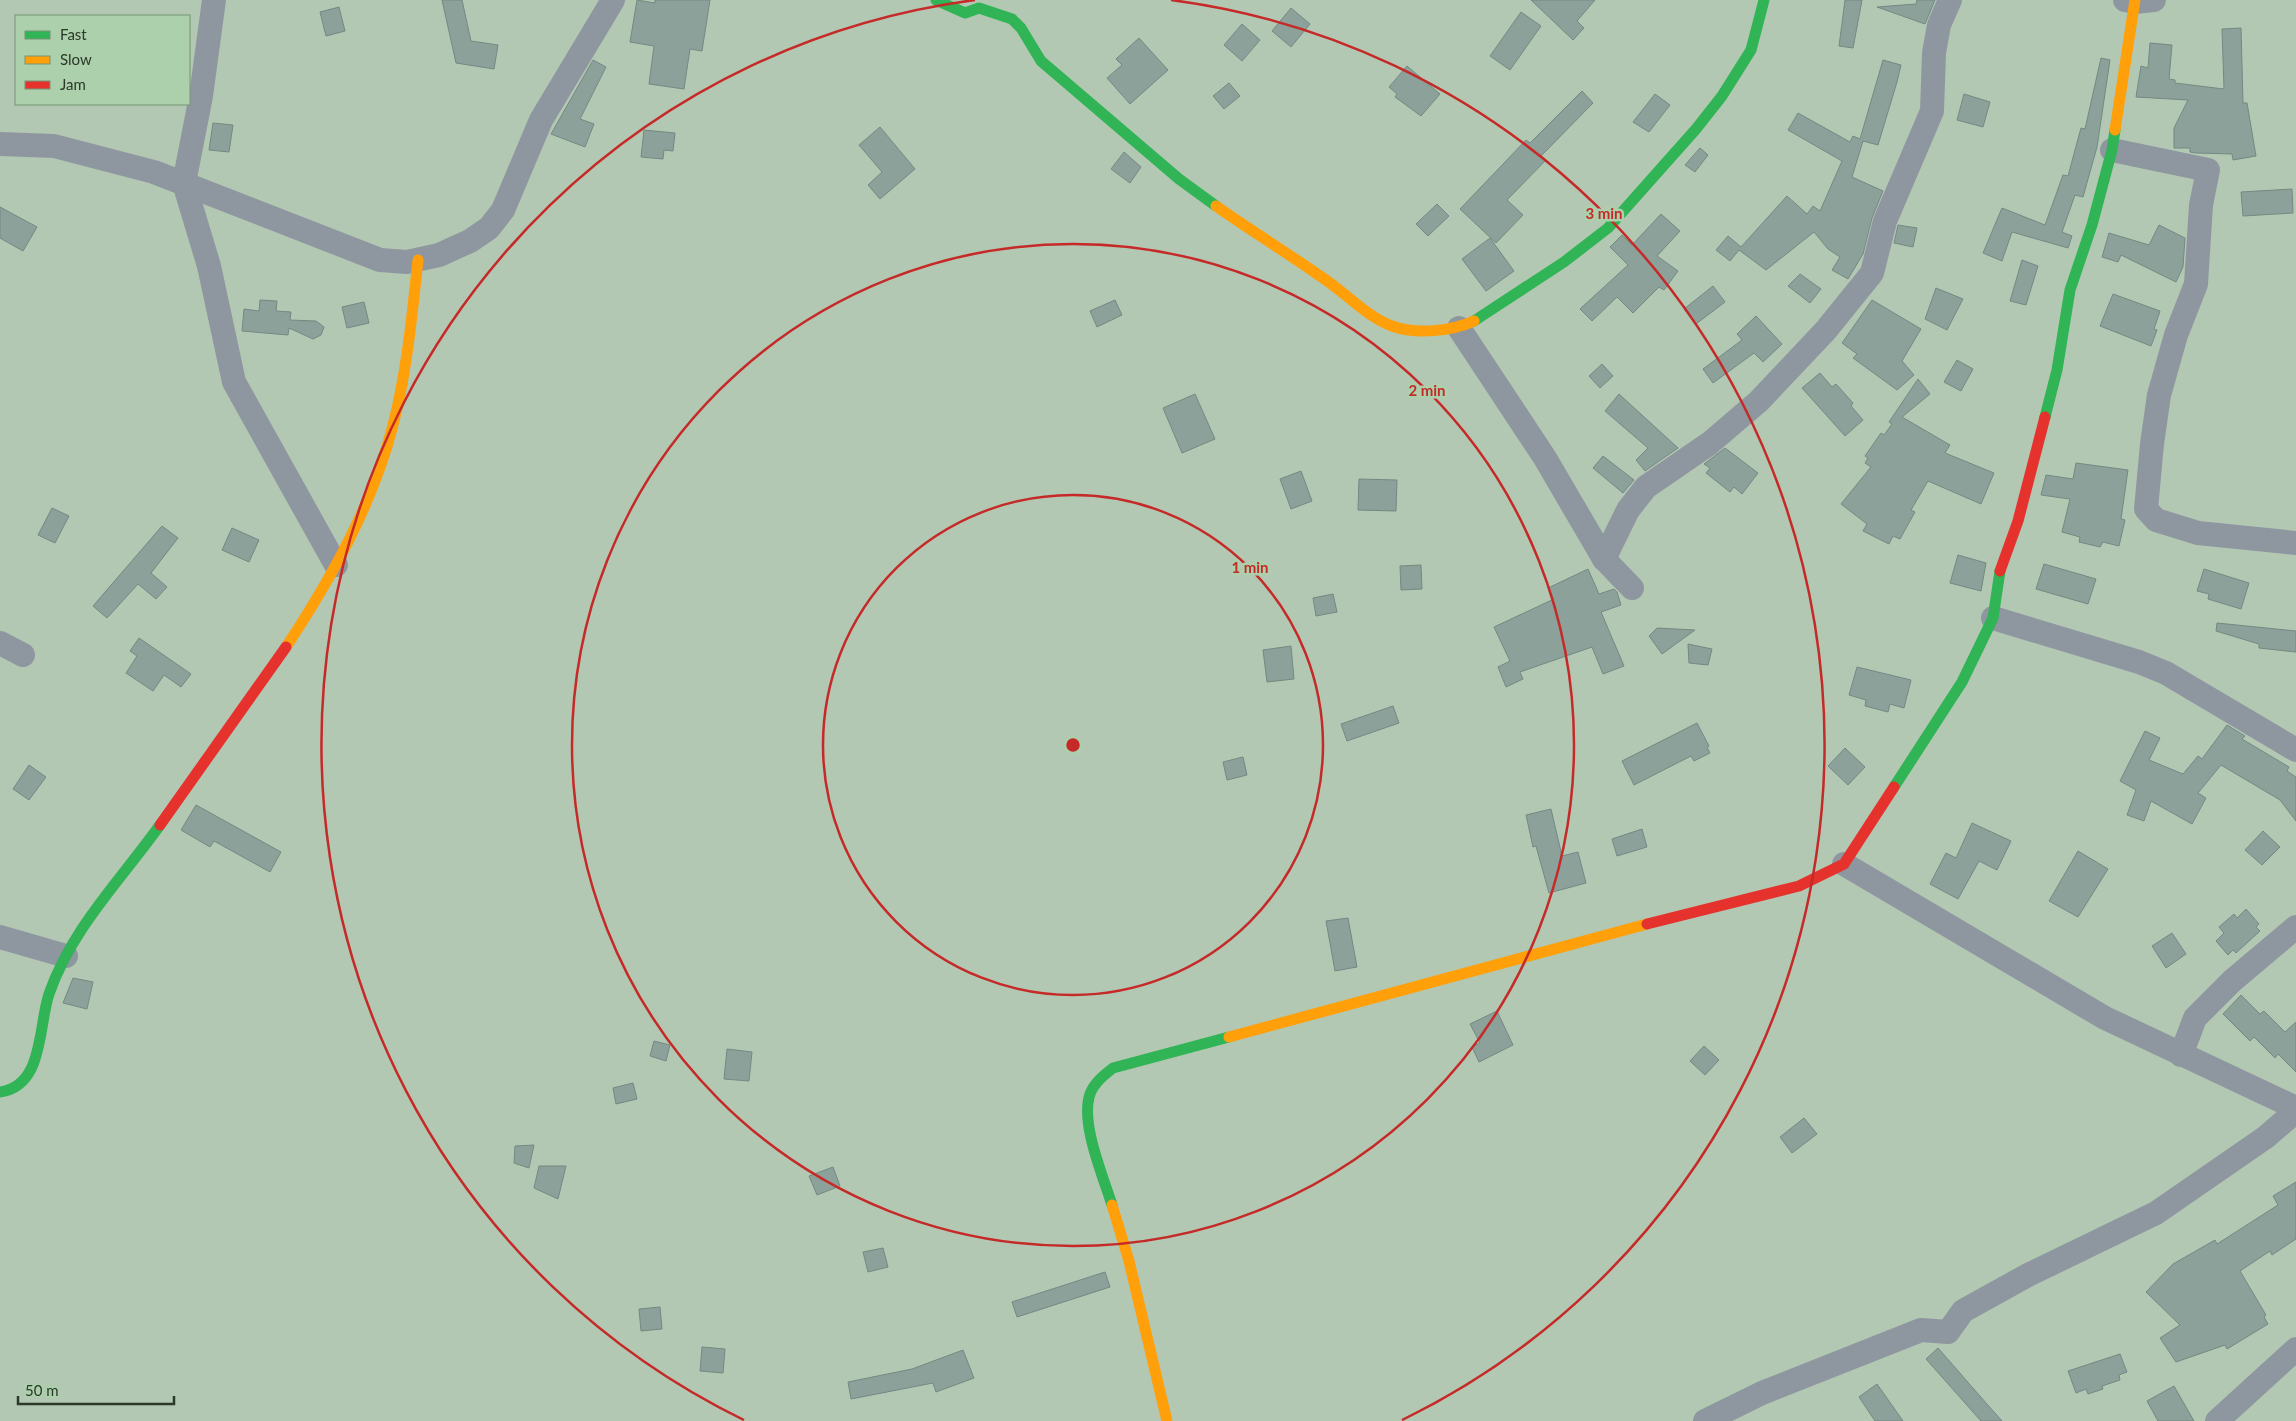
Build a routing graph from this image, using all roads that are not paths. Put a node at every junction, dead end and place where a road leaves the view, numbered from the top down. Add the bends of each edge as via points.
1 (214, 0) edge
2 (613, 0) edge
3 (936, 0) edge
4 (1764, 0) edge
5 (1950, 0) edge
6 (2137, 1) edge
7 (981, 4) edge
8 (0, 144) edge
9 (2112, 150) junction
10 (184, 183) junction
11 (418, 260) junction
12 (1459, 328) junction
13 (2296, 543) edge
14 (1604, 559) junction
15 (336, 565) junction
16 (1632, 588) dead end
17 (1993, 618) junction
18 (0, 643) edge
19 (23, 656) dead end
20 (2296, 750) edge
21 (1844, 864) junction
22 (2296, 927) edge
23 (0, 937) edge
24 (66, 956) junction
25 (2181, 1055) junction
26 (0, 1092) edge
27 (2296, 1110) edge
28 (2296, 1349) edge
29 (1167, 1421) edge
30 (1705, 1421) edge
31 (2217, 1421) edge

1 - 10 street via 201,96
2 - 11 street via 541,120 503,210 489,228 470,241 439,256
3 - 7 street via 965,12
4 - 12 street via 1750,50 1722,96 1608,228 1564,262
5 - 14 street via 1939,25 1934,53 1932,111 1886,221 1872,273 1826,330 1759,401 1710,443 1646,487 1628,510
6 - 9 street
7 - 12 street via 1012,19 1041,61 1151,156 1246,228 1321,276 1364,309 1392,326 1416,330
8 - 10 street via 54,146
9 - 13 street via 2208,170 2196,284 2176,335 2159,395 2146,509 2156,520 2198,533
9 - 17 street via 2070,290 2057,370 2018,521 1999,574
10 - 11 street via 380,260
10 - 15 street via 209,266 234,382
11 - 15 street via 410,325 386,447
12 - 14 street via 1540,450
14 - 16 street
15 - 24 street via 283,655 142,850 94,908
17 - 20 street via 2148,666 2200,692
17 - 21 street via 1962,682
18 - 19 street
21 - 25 street via 2105,1018
21 - 29 street via 1799,886 1185,1048 1113,1068 1098,1079 1090,1094 1090,1131 1128,1261
22 - 25 street via 2232,981 2195,1018
23 - 24 street
24 - 26 street via 44,1009 36,1055 29,1072 23,1083 13,1090
25 - 27 street via 2242,1081
27 - 30 street via 2266,1137 2156,1213 2028,1275 1963,1311 1948,1332 1921,1330 1762,1392
28 - 31 street

